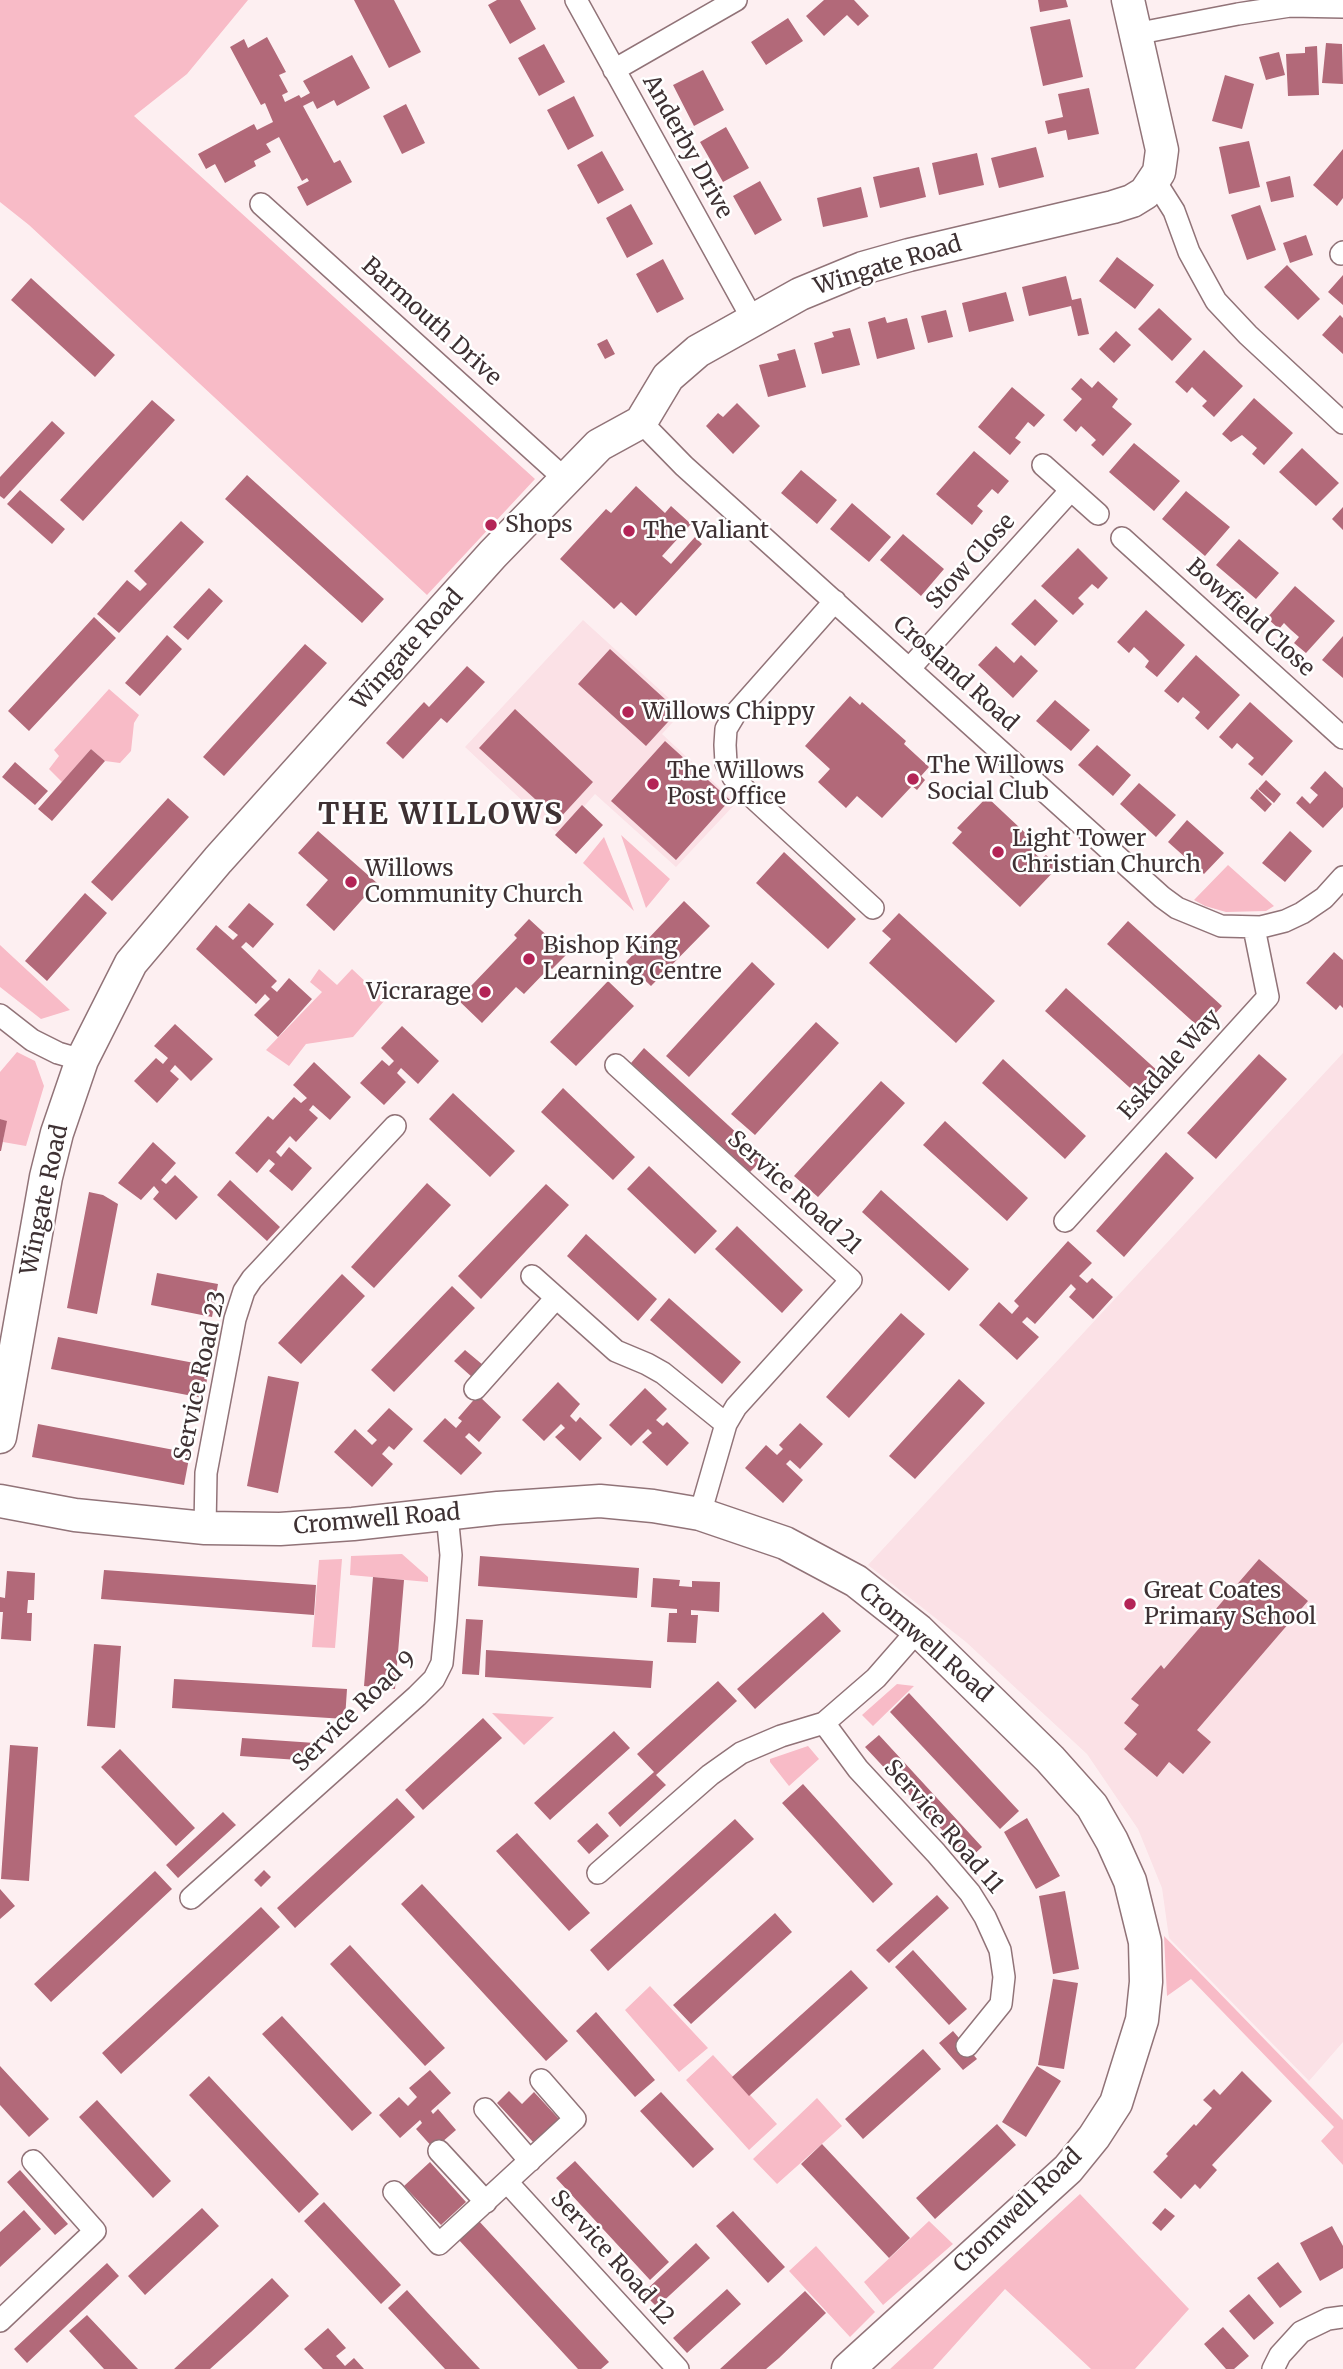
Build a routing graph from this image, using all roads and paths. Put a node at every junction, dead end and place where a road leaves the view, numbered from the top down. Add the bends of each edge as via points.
1 (576, 0) edge
2 (736, 0) edge
3 (1128, 0) edge
4 (1342, 5) edge
5 (1135, 34) junction
6 (614, 70) junction
7 (1155, 181) junction
8 (261, 204) dead end
9 (753, 320) junction
10 (641, 422) junction
11 (1343, 423) edge
12 (1043, 466) dead end
13 (565, 479) junction
14 (1071, 490) junction
15 (1097, 514) dead end
16 (1122, 538) dead end
17 (835, 601) junction
18 (910, 668) junction
19 (1343, 737) edge
20 (1343, 877) edge
21 (873, 908) dead end
22 (1254, 928) junction
23 (0, 1015) edge
24 (82, 1060) junction
25 (616, 1065) dead end
26 (395, 1126) dead end
27 (1065, 1221) dead end
28 (533, 1276) dead end
29 (556, 1297) junction
30 (475, 1389) dead end
31 (726, 1424) junction
32 (0, 1437) edge
33 (0, 1501) edge
34 (447, 1514) junction
35 (700, 1514) junction
36 (205, 1528) junction
37 (918, 1630) junction
38 (824, 1723) junction
39 (598, 1873) dead end
40 (191, 1898) dead end
41 (968, 2046) dead end
42 (541, 2080) dead end
43 (485, 2109) dead end
44 (439, 2151) dead end
45 (33, 2161) dead end
46 (530, 2161) junction
47 (507, 2182) junction
48 (394, 2192) dead end
49 (486, 2202) junction
50 (1343, 2317) edge
51 (0, 2321) edge
52 (678, 2369) edge
53 (848, 2369) edge
54 (1273, 2369) edge

1 - 6 street, Anderby Drive
2 - 6 street
3 - 5 street
4 - 5 street via 1238,13
5 - 7 street via 1161,142
6 - 9 street, Anderby Drive
7 - 9 street, Wingate Road via 1132,201 1113,207 863,268
7 - 11 street via 1216,301
8 - 13 street, Barmouth Drive
9 - 10 street, Wingate Road via 698,351 668,377
10 - 13 street, Wingate Road via 599,445
10 - 17 street, Crosland Road
12 - 14 street
13 - 24 street, Wingate Road via 493,554 131,963
14 - 15 street
14 - 18 street, Stow Close
16 - 19 street, Bowfield Close
17 - 18 street, Crosland Road
17 - 21 street via 726,729 726,763 733,777
18 - 22 street, Crosland Road via 1161,897 1221,926
20 - 22 street, Crosland Road via 1324,898 1301,913
22 - 27 street, Eskdale Way via 1268,997
23 - 24 street via 32,1040
24 - 32 street, Wingate Road via 46,1177
25 - 31 street, Service Road 21 via 850,1280 751,1389
26 - 36 street, Service Road 23 via 244,1291 206,1473
28 - 29 street
29 - 30 street
29 - 31 street via 616,1351 663,1373
31 - 35 street, Service Road 21
33 - 36 street, Cromwell Road via 75,1515
34 - 35 street, Cromwell Road via 600,1501
34 - 36 street, Cromwell Road via 283,1529
34 - 40 street, Service Road 9 via 451,1555 446,1622 442,1663 434,1678
35 - 37 street, Cromwell Road via 785,1543 829,1564
37 - 38 street via 876,1678
37 - 53 street, Cromwell Road via 1092,1806 1130,1881 1145,1942 1146,1982 1142,2020 1116,2102 1094,2137 1068,2169
38 - 39 street via 741,1753
38 - 41 street, Service Road 11 via 858,1769 970,1893 1000,1950 1001,2004
42 - 46 street via 575,2119
43 - 46 street
44 - 49 street
45 - 51 street via 95,2231
46 - 47 street
47 - 49 street
47 - 52 street, Service Road 12
48 - 49 street via 439,2244
50 - 54 street via 1301,2332

